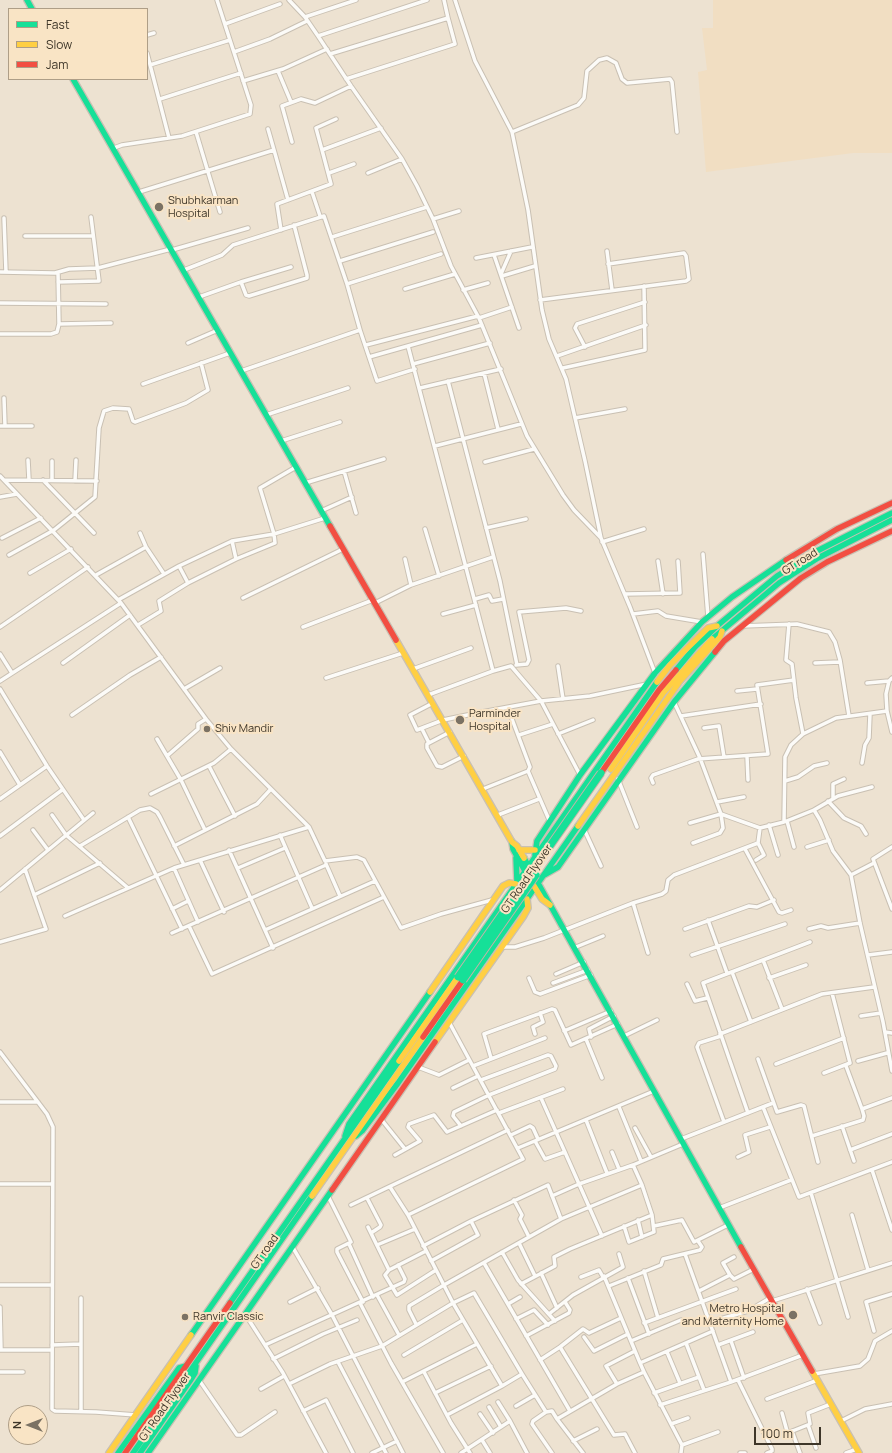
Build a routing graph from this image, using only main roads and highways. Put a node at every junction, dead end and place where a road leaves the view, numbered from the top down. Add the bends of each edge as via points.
1 (75, 80) edge
2 (892, 503) edge
3 (892, 513) edge
4 (892, 520) edge
5 (892, 531) edge
6 (720, 628) junction
7 (517, 852) junction
8 (535, 853) junction
9 (526, 868) junction
10 (544, 875) junction
11 (516, 883) junction
12 (537, 886) junction
13 (527, 899) junction
14 (347, 1139) junction
15 (197, 1362) junction
16 (186, 1366) junction
17 (858, 1451) edge
18 (109, 1453) edge
19 (118, 1453) edge
20 (125, 1453) edge
21 (133, 1453) edge
22 (140, 1453) edge
23 (148, 1453) edge

1 - 7 main road
2 - 8 main road via 837,529 799,551 757,579 702,622 655,673 580,775 537,841
3 - 6 main road, GT road via 817,551 777,576
4 - 6 main road, GT road via 818,558 779,583
5 - 10 main road via 826,562 777,596 724,641 674,702 558,867
6 - 8 main road via 708,628 670,665
6 - 10 main road via 720,638 680,681
6 - 14 main road, GT Road Flyover, bridge via 695,648 659,690 603,775
7 - 8 main road
7 - 9 main road
7 - 11 main road
8 - 9 main road
9 - 11 main road
9 - 12 main road
10 - 12 main road
11 - 14 main road via 349,1124
11 - 18 main road via 506,884 493,900
12 - 13 main road
12 - 17 main road via 542,899 550,905 576,947 728,1225
13 - 14 main road via 362,1131
13 - 23 main road via 526,912
14 - 15 main road, GT road
14 - 16 main road, GT road
15 - 21 main road, GT Road Flyover
15 - 22 main road via 190,1381
16 - 19 main road via 179,1368
16 - 20 main road, GT Road Flyover

